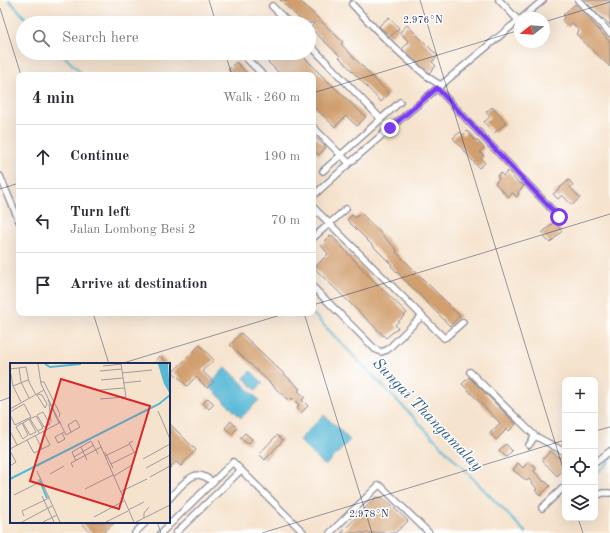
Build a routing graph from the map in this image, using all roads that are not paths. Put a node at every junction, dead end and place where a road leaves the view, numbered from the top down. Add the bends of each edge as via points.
1 (499, 0) edge
2 (543, 0) edge
3 (578, 0) edge
4 (352, 4) dead end
5 (272, 6) dead end
6 (528, 12) edge
7 (514, 14) edge
8 (282, 16) edge
9 (514, 24) edge
10 (610, 33) edge
11 (316, 51) edge
12 (248, 60) edge
13 (260, 72) edge
14 (439, 86) junction
15 (400, 102) dead end
16 (381, 119) junction
17 (316, 129) edge
18 (341, 155) junction
19 (349, 163) junction
20 (323, 171) dead end
21 (0, 176) edge
22 (316, 193) edge
23 (346, 209) dead end
24 (316, 210) edge
25 (16, 214) edge
26 (559, 217) dead end
27 (329, 224) junction
28 (316, 235) edge
29 (316, 290) edge
30 (422, 316) junction
31 (463, 322) dead end
32 (470, 372) dead end
33 (535, 436) junction
34 (529, 445) dead end
35 (562, 450) edge
36 (610, 451) edge
37 (598, 461) edge
38 (241, 470) junction
39 (213, 482) junction
40 (562, 489) edge
41 (610, 493) edge
42 (598, 495) edge
43 (170, 498) edge
44 (542, 508) dead end
45 (145, 523) edge
46 (135, 533) edge
47 (161, 533) edge
48 (176, 533) edge
49 (304, 533) edge
50 (330, 533) edge
51 (428, 533) edge

1 - 7 street
2 - 6 street
3 - 10 street
4 - 14 street via 402,55
5 - 8 street
9 - 14 street
11 - 16 street
12 - 13 street
14 - 19 street
14 - 26 street
15 - 16 street
16 - 18 street
17 - 18 street
18 - 19 street
18 - 20 street
19 - 22 street
21 - 25 street
23 - 27 street
24 - 27 street
27 - 28 street
27 - 30 street
29 - 30 street via 381,352 387,350
30 - 31 street via 444,338
32 - 33 street
33 - 34 street
33 - 35 street
36 - 37 street
38 - 39 street via 233,462
38 - 48 street
38 - 49 street
39 - 43 street via 200,474 194,475
39 - 47 street
40 - 44 street
41 - 42 street
45 - 46 street
50 - 51 street via 379,485

